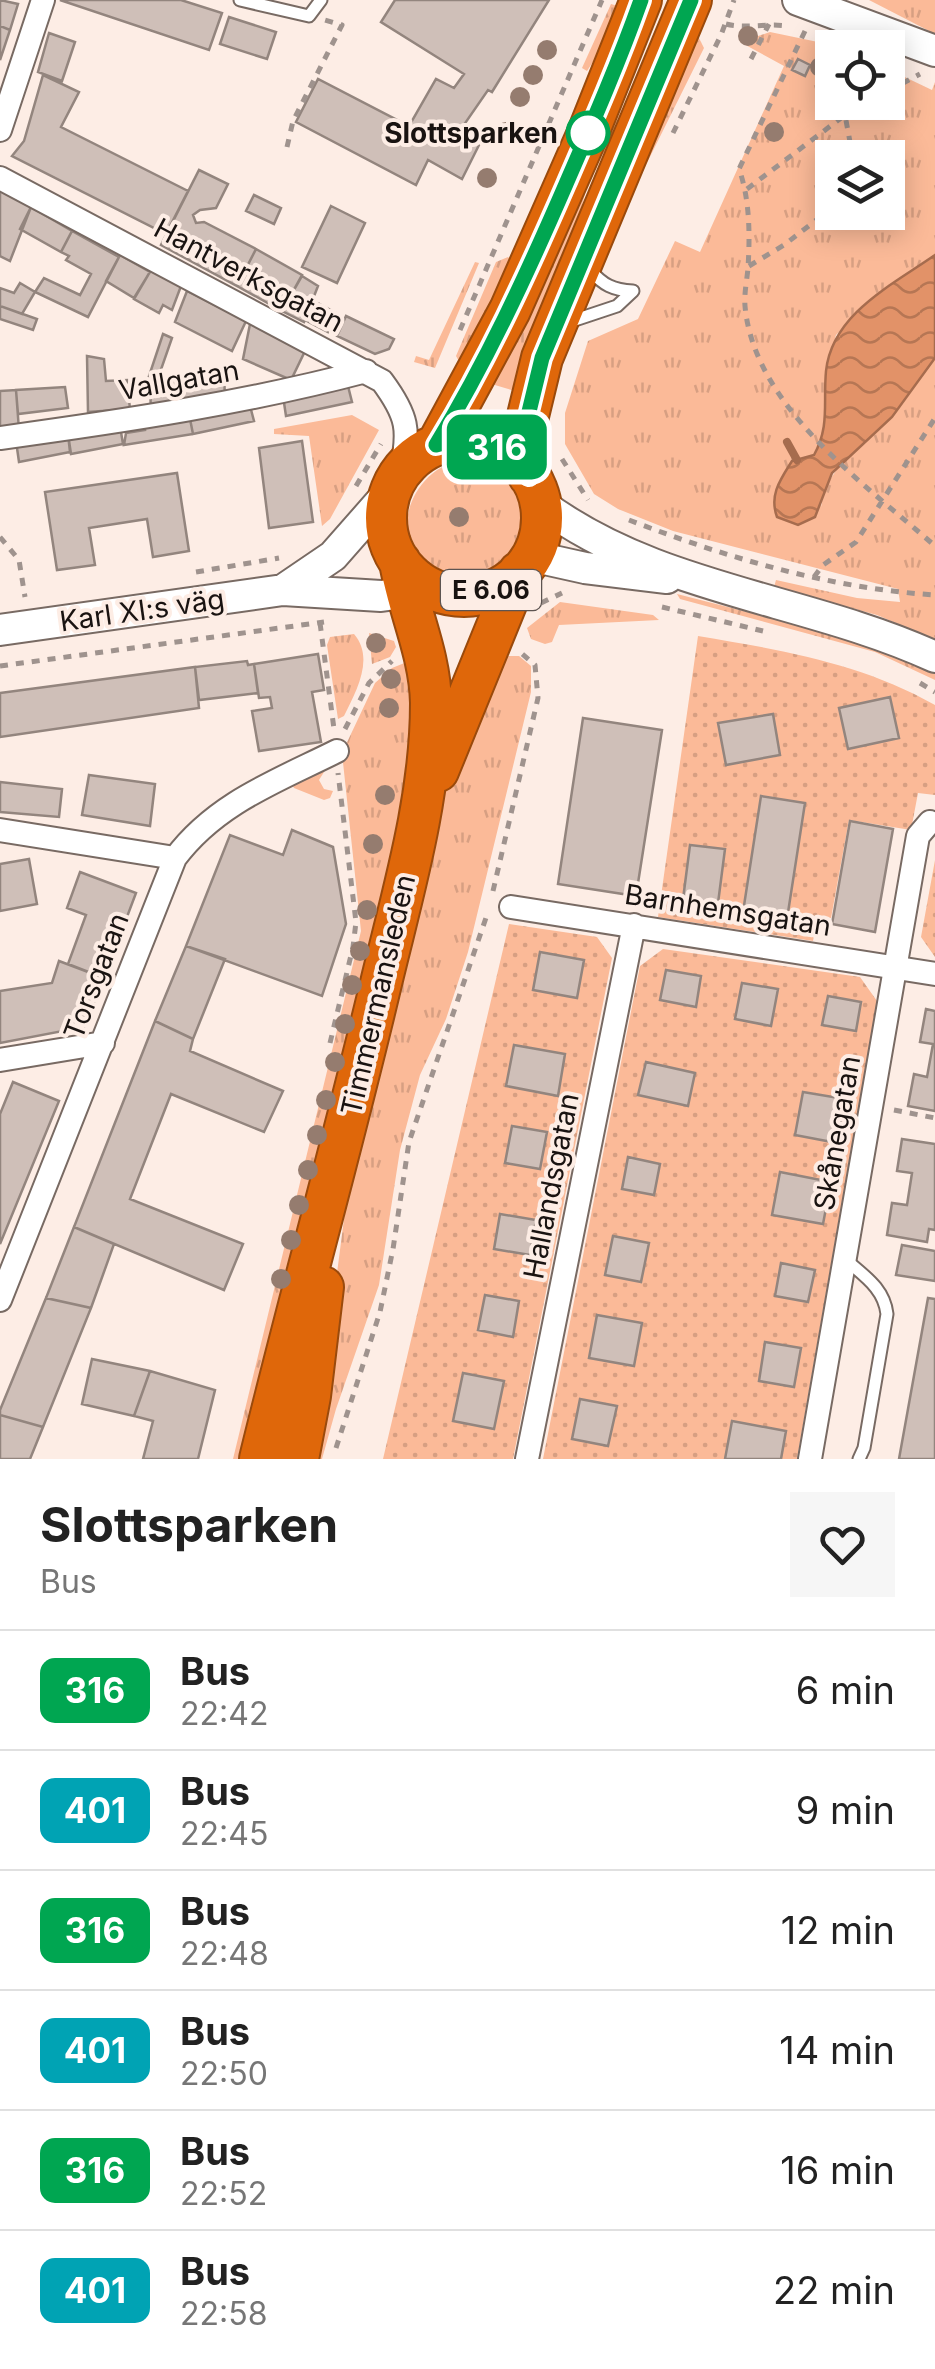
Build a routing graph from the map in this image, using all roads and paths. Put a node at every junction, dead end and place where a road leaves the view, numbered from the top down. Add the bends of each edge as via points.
1 (43, 0) edge
2 (240, 0) edge
3 (321, 0) edge
4 (602, 0) edge
5 (642, 0) edge
6 (691, 0) edge
7 (801, 8) edge
8 (308, 16) junction
9 (726, 24) dead end
10 (768, 24) junction
11 (818, 30) edge
12 (751, 58) dead end
13 (929, 62) edge
14 (905, 80) edge
15 (838, 120) edge
16 (0, 130) edge
17 (287, 147) dead end
18 (0, 178) edge
19 (746, 189) junction
20 (815, 221) edge
21 (582, 259) junction
22 (748, 266) junction
23 (555, 326) junction
24 (458, 335) dead end
25 (366, 371) junction
26 (935, 418) edge
27 (0, 438) edge
28 (436, 445) junction
29 (557, 447) dead end
30 (396, 481) junction
31 (535, 489) junction
32 (883, 500) junction
33 (591, 504) dead end
34 (620, 517) dead end
35 (0, 536) edge
36 (935, 546) edge
37 (284, 557) dead end
38 (518, 571) junction
39 (188, 573) dead end
40 (813, 578) junction
41 (412, 582) junction
42 (700, 582) junction
43 (283, 590) junction
44 (935, 595) edge
45 (13, 598) dead end
46 (650, 605) dead end
47 (333, 620) dead end
48 (320, 623) junction
49 (0, 630) edge
50 (766, 631) dead end
51 (512, 648) dead end
52 (399, 655) dead end
53 (935, 657) edge
54 (0, 666) edge
55 (912, 680) dead end
56 (935, 692) edge
57 (337, 752) junction
58 (422, 812) junction
59 (930, 822) dead end
60 (0, 830) edge
61 (175, 858) junction
62 (511, 907) dead end
63 (634, 925) junction
64 (897, 968) junction
65 (935, 974) edge
66 (103, 1043) junction
67 (328, 1052) dead end
68 (0, 1060) edge
69 (888, 1109) dead end
70 (935, 1118) edge
71 (334, 1178) junction
72 (845, 1260) junction
73 (0, 1300) edge
74 (260, 1459) edge
75 (298, 1459) edge
76 (332, 1459) edge
77 (527, 1459) edge
78 (810, 1459) edge
79 (859, 1459) edge

1 - 16 street
2 - 8 lane
3 - 8 lane
4 - 24 path
5 - 28 highway via 510,310
6 - 21 highway
7 - 10 path
7 - 11 path
7 - 13 street
7 - 19 path via 739,170
8 - 17 path via 342,25 293,121
9 - 10 path
10 - 12 path
13 - 14 path
15 - 19 path
18 - 25 street, Hantverksgatan
19 - 22 path
20 - 22 path
21 - 23 highway
21 - 23 lane via 602,283 633,291 606,312
22 - 32 path via 744,304 754,350 812,435
23 - 31 highway via 528,404 526,444
25 - 27 street, Vallgatan via 186,411
25 - 30 street, Hantverksgatan via 382,381 406,420
26 - 32 path
28 - 30 highway
28 - 31 highway via 488,444 512,456
29 - 33 path
30 - 41 highway, E 6.06 via 387,527
30 - 43 street, Karl XI:s väg via 333,556
31 - 38 highway, E 6.06 via 540,530
31 - 42 street via 565,522
32 - 36 path
32 - 40 path via 856,542
34 - 40 path
35 - 45 path via 19,560 26,597
37 - 39 path
38 - 41 highway, E 6.06 via 468,596
38 - 42 street via 585,568
38 - 58 highway, Timmermansleden / E 6.06 via 478,624 464,659 449,740
40 - 44 path
41 - 43 street, Karl XI:s väg
41 - 58 highway, Timmermansleden / E 6.06 via 429,672
42 - 53 street via 884,634
43 - 49 street, Karl XI:s väg
46 - 50 path
47 - 48 path
48 - 54 path
48 - 57 path
51 - 76 path via 535,665 538,698 491,902 409,1142 380,1312
52 - 57 path via 369,684
55 - 56 path
57 - 61 street, Torsgatan via 226,806
57 - 67 path via 356,922
58 - 71 highway, Timmermansleden / E 6.06
59 - 64 street, Skånegatan via 918,836
60 - 61 street
61 - 66 street, Torsgatan
62 - 63 street, Barnhemsgatan
63 - 64 street, Barnhemsgatan
63 - 77 street, Hallandsgatan
64 - 65 street, Barnhemsgatan
64 - 72 street, Skånegatan
66 - 68 street
66 - 73 street, Torsgatan
69 - 70 path
71 - 74 highway, Timmermansleden / E 6.06
71 - 75 highway, Timmermansleden / E 6.06
72 - 78 street, Skånegatan
72 - 79 lane via 878,1288 887,1314

